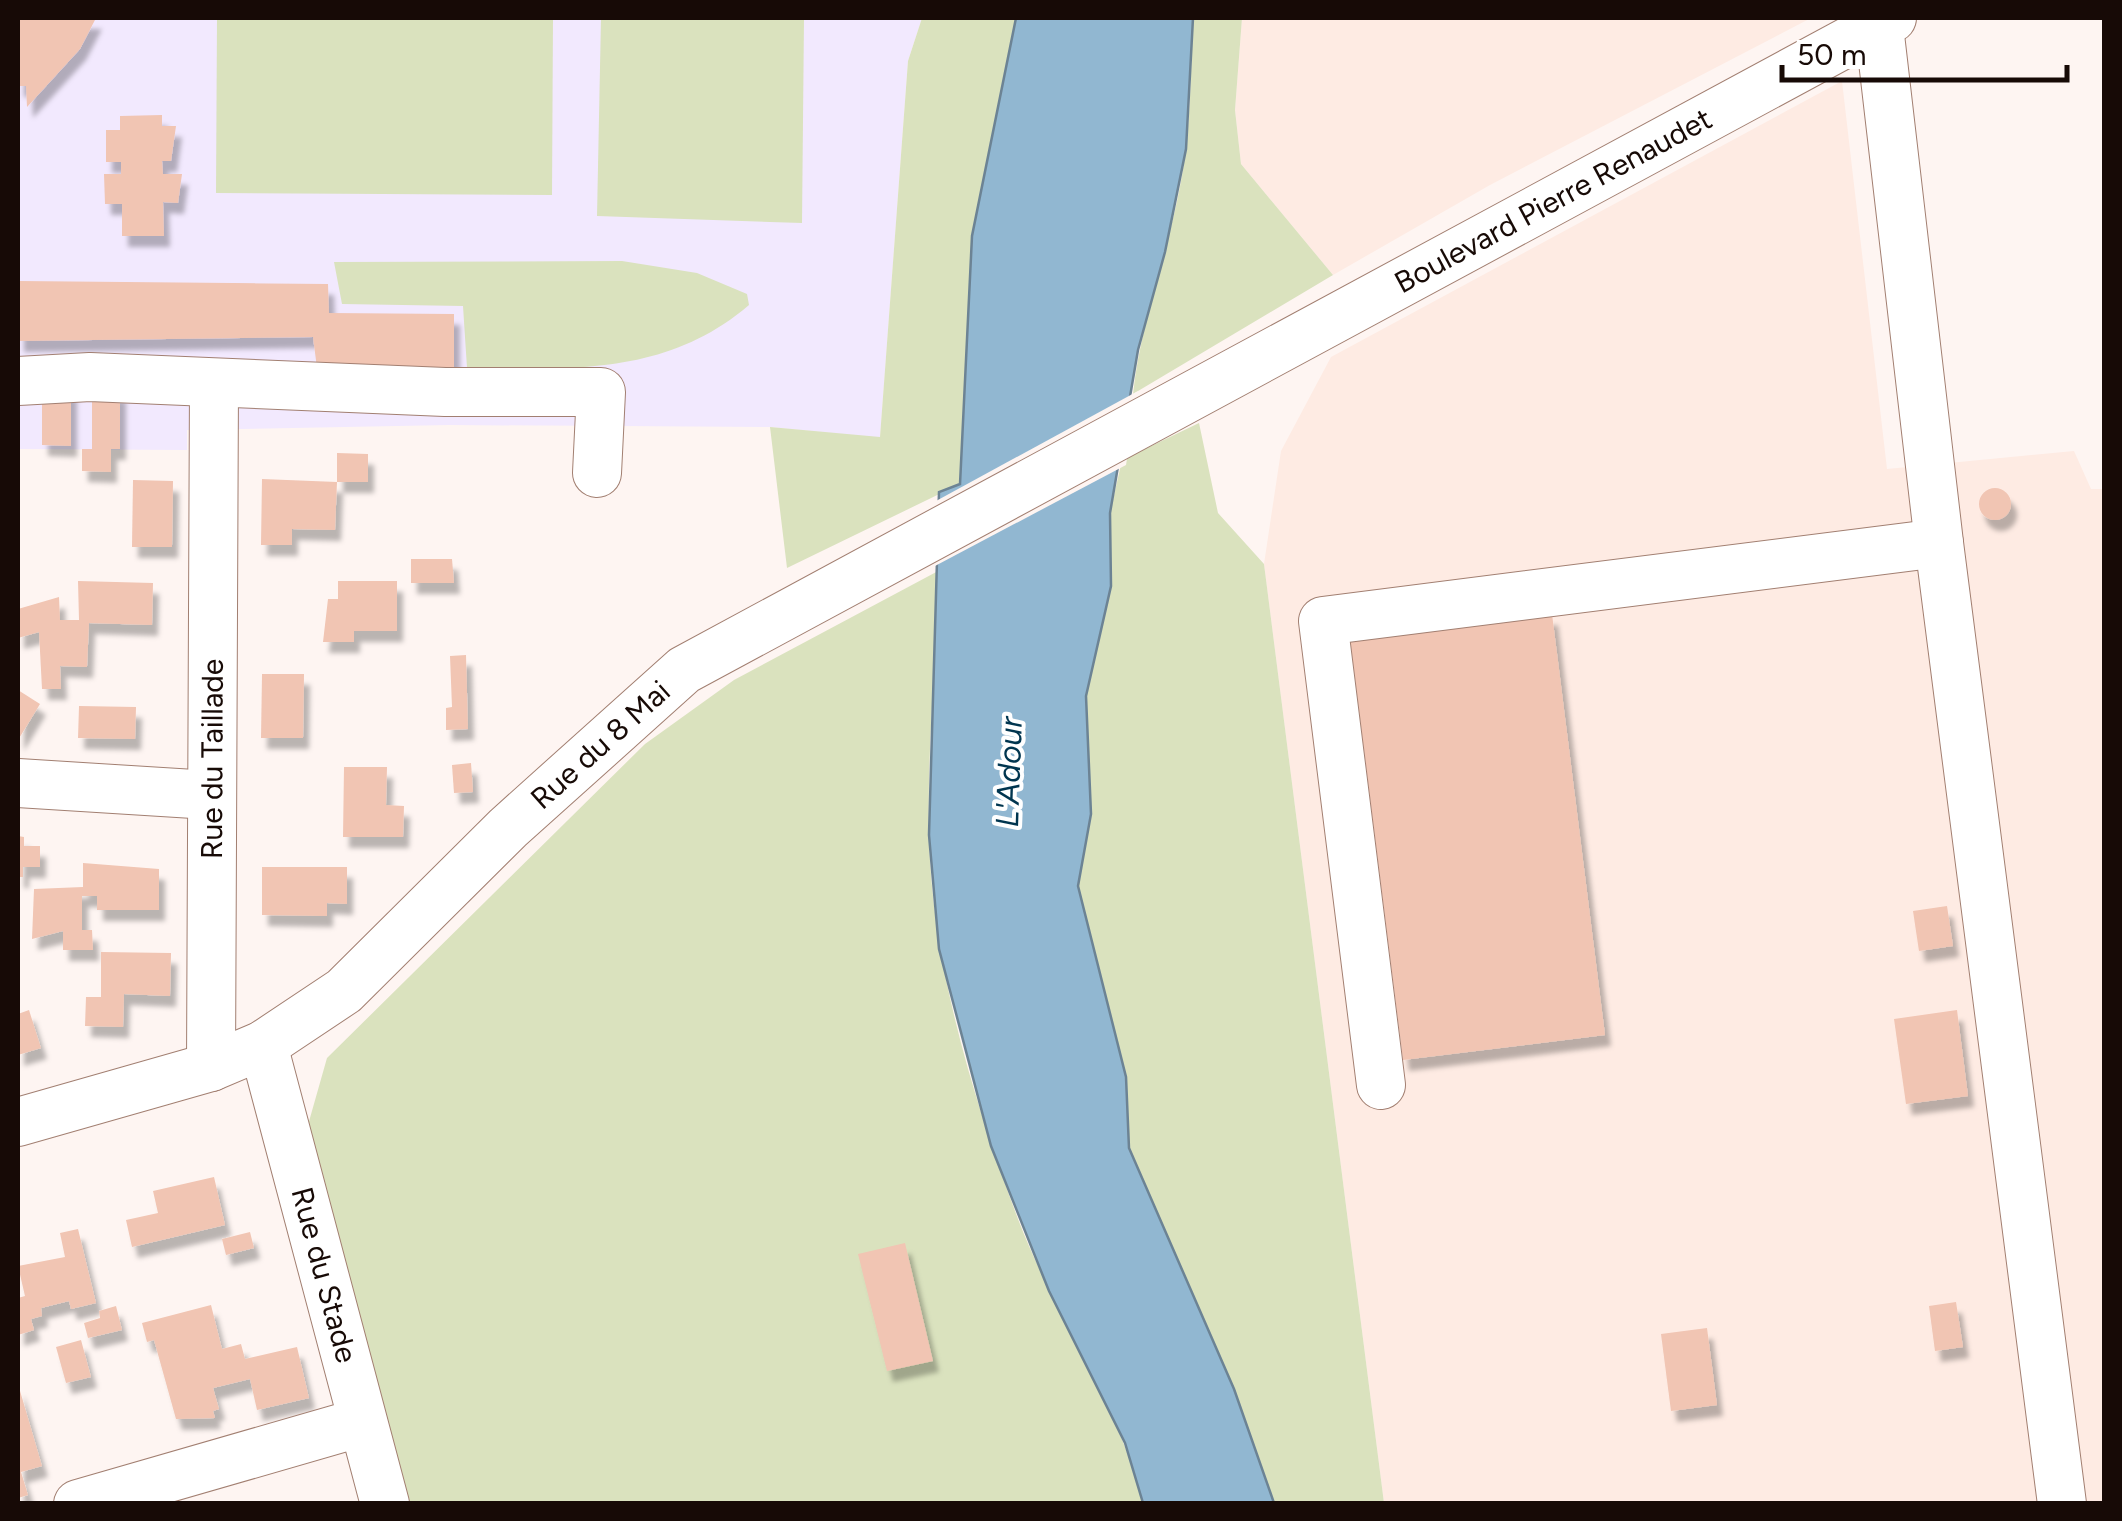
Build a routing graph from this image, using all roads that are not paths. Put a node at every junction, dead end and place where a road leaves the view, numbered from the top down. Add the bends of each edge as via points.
1 (1884, 20) edge
2 (18, 381) edge
3 (214, 384) junction
4 (1212, 384) joint
5 (598, 473) dead end
6 (1939, 544) junction
7 (18, 783) edge
8 (210, 796) junction
9 (263, 1045) junction
10 (211, 1067) junction
11 (1381, 1085) dead end
12 (18, 1122) edge
13 (362, 1422) junction
14 (78, 1504) edge
15 (385, 1504) edge
16 (2062, 1504) edge

1 - 4 street, Boulevard Pierre Renaudet
1 - 6 street
2 - 3 street via 90,377
3 - 5 street via 601,392
3 - 8 street, Rue du Taillade
4 - 9 street, Rue du 8 Mai via 684,670 508,828 344,991
6 - 11 street via 1323,620
6 - 16 street
7 - 8 street
8 - 10 street, Rue du Taillade
9 - 10 street, Rue du 8 Mai
9 - 13 street, Rue du Stade
10 - 12 street, Rue du 8 Mai
13 - 14 street
13 - 15 street, Rue du Stade

